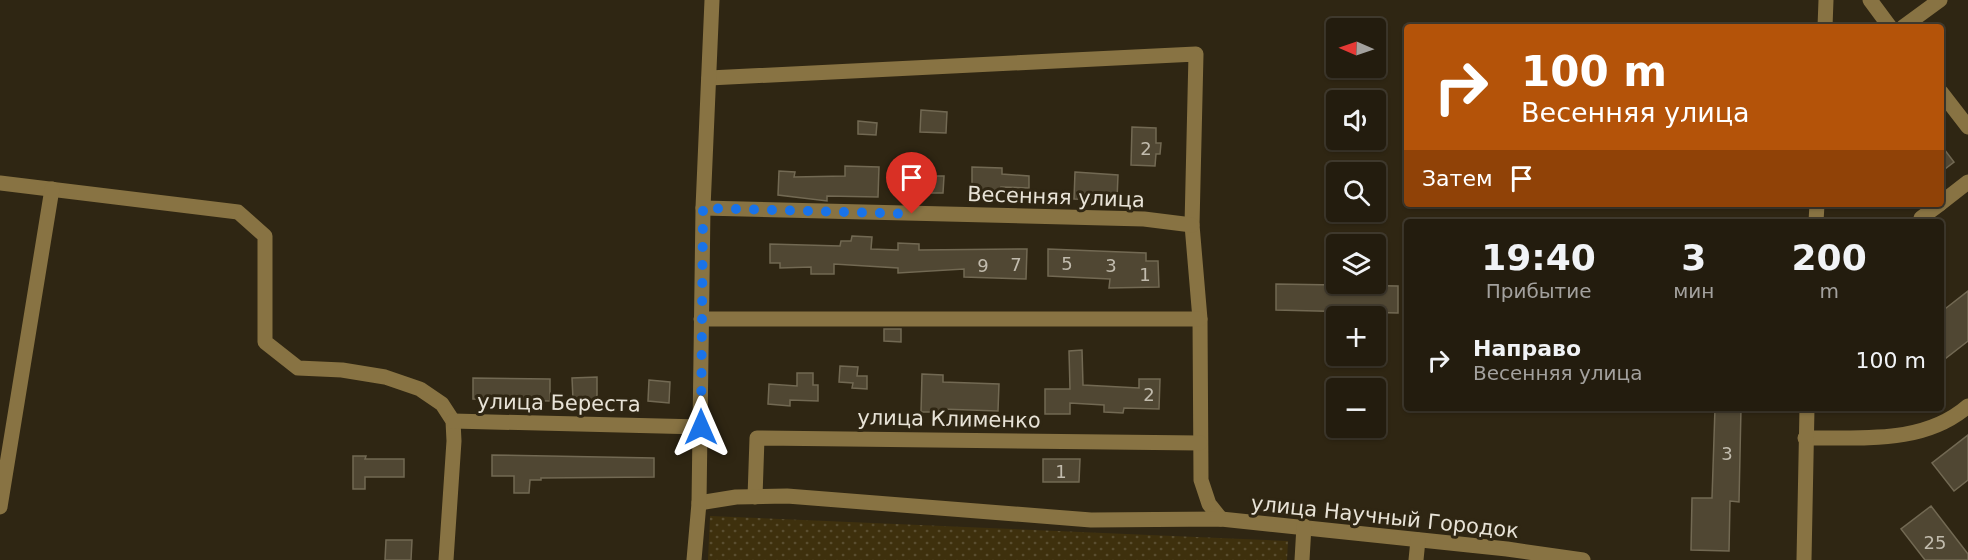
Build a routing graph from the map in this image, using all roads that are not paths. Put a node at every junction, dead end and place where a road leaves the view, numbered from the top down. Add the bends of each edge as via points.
1 (712, 0) edge
2 (1826, 0) edge
3 (1870, 0) edge
4 (1940, 0) edge
5 (1825, 24) edge
6 (1888, 24) edge
7 (1907, 24) edge
8 (709, 78) junction
9 (1944, 96) edge
10 (1968, 127) edge
11 (1968, 182) edge
12 (0, 183) edge
13 (52, 189) junction
14 (1944, 201) edge
15 (1936, 207) edge
16 (703, 208) junction
17 (1921, 218) dead end
18 (1192, 225) junction
19 (701, 319) junction
20 (1200, 319) junction
21 (1968, 406) edge
22 (1807, 411) edge
23 (453, 421) junction
24 (701, 427) junction
25 (1805, 438) junction
26 (1200, 443) junction
27 (755, 497) junction
28 (699, 503) junction
29 (0, 507) edge
30 (1221, 519) junction
31 (1304, 526) junction
32 (1418, 540) junction
33 (1545, 558) edge
34 (446, 560) edge
35 (694, 560) edge
36 (1302, 560) edge
37 (1416, 560) edge
38 (1583, 560) edge
39 (1804, 560) edge

1 - 8 street
2 - 5 street
3 - 6 street
4 - 7 street
8 - 16 street
8 - 18 street via 1196,54
9 - 10 street
11 - 14 street
12 - 13 street
13 - 23 street via 238,212 265,236 265,342 297,368 386,377 420,389 442,404
13 - 29 street
15 - 17 street
16 - 18 street, Весенняя улица via 1144,219
16 - 19 street
18 - 20 street
19 - 20 street
19 - 24 street
20 - 26 street
21 - 25 street via 1934,428 1897,437
22 - 25 street
23 - 24 street, улица Береста
23 - 34 street
24 - 28 street
25 - 39 street
26 - 27 street, улица Клименко via 757,438
26 - 30 street via 1201,480 1209,504
27 - 28 street, улица Научный Городок
27 - 30 street, улица Научный Городок via 787,496 1091,520
28 - 35 street
30 - 31 street, улица Научный Городок
31 - 32 street, улица Научный Городок
31 - 36 street
32 - 33 street, улица Научный Городок via 1507,549
32 - 37 street
33 - 38 street, улица Научный Городок

